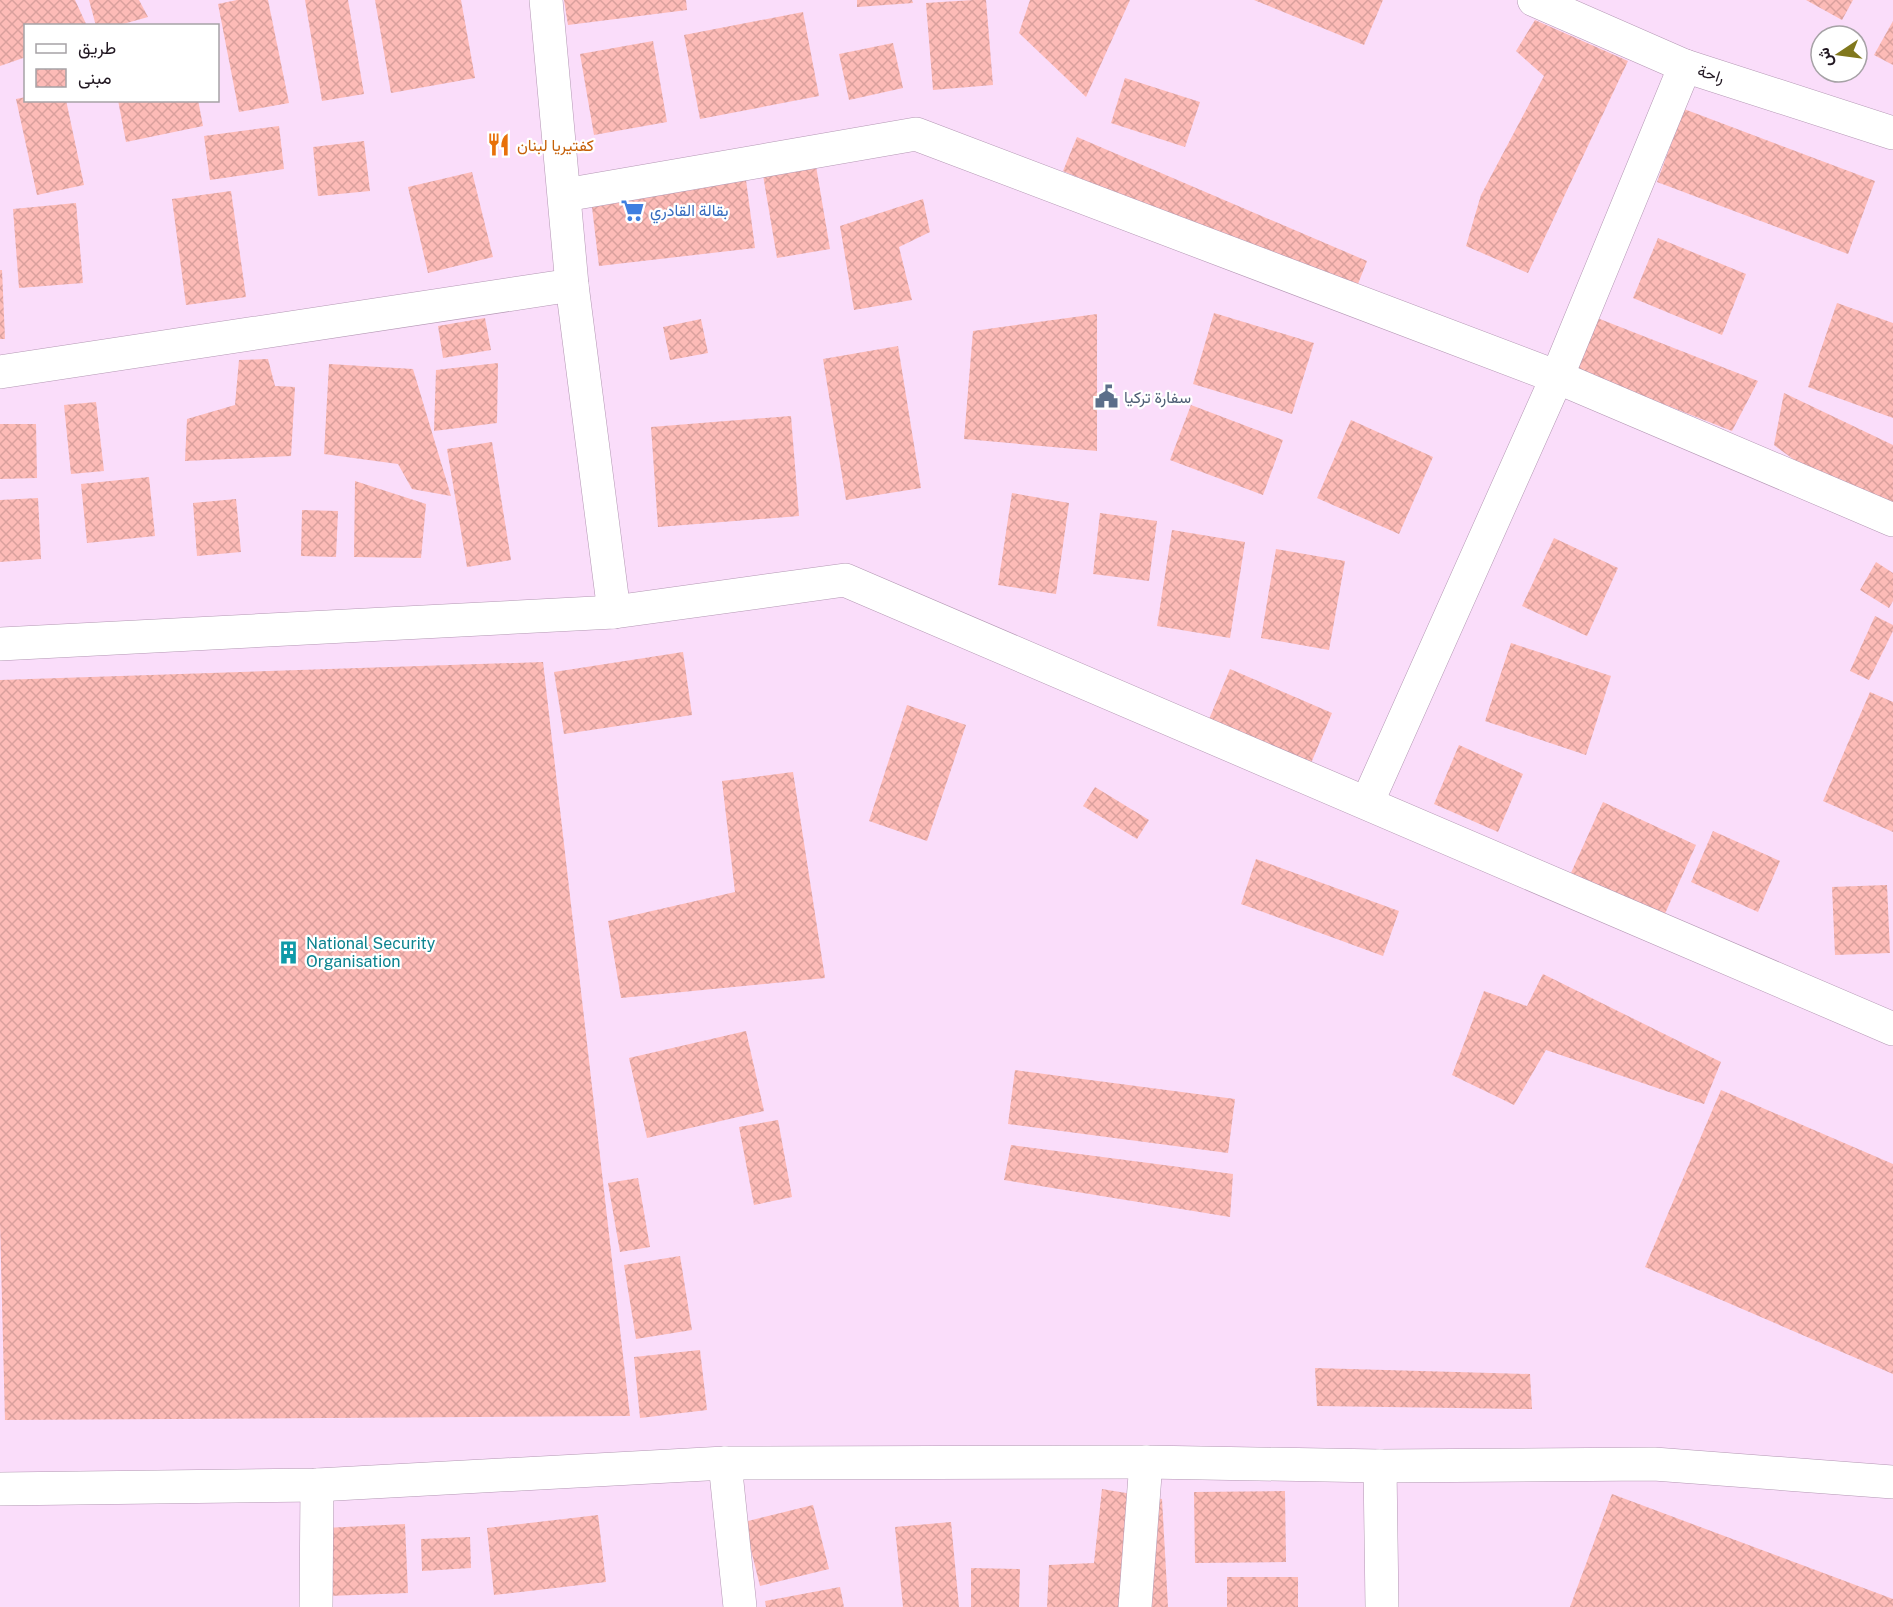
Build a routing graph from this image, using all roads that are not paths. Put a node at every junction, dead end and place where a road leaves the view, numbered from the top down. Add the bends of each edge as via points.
1 (546, 0) edge
2 (1534, 0) edge
3 (1685, 66) junction
4 (1893, 133) edge
5 (565, 195) junction
6 (572, 285) junction
7 (0, 372) edge
8 (1557, 377) junction
9 (1893, 520) edge
10 (614, 612) junction
11 (0, 644) edge
12 (1367, 803) junction
13 (1893, 1029) edge
14 (1146, 1462) junction
15 (725, 1463) junction
16 (1380, 1466) junction
17 (1893, 1482) edge
18 (317, 1485) junction
19 (0, 1489) edge
20 (316, 1607) edge
21 (740, 1607) edge
22 (1135, 1607) edge
23 (1382, 1607) edge

1 - 5 street
2 - 3 street, راحة
3 - 4 street, راحة
3 - 8 street
5 - 6 street
5 - 8 street via 916,134
6 - 7 street
6 - 10 street
8 - 9 street
8 - 12 street
10 - 11 street
10 - 12 street via 845,580
12 - 13 street
14 - 15 street
14 - 16 street
14 - 22 street
15 - 18 street
15 - 21 street
16 - 17 street via 1654,1464
16 - 23 street
18 - 19 street
18 - 20 street

